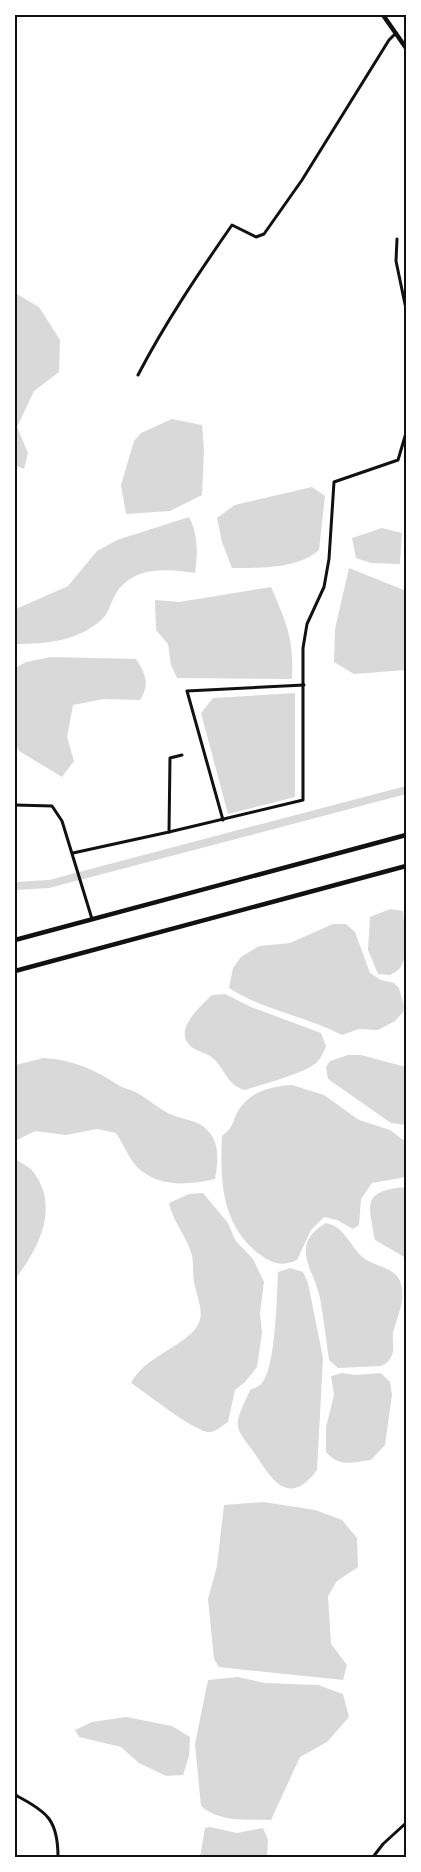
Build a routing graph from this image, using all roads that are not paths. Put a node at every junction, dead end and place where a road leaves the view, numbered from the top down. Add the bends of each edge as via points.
1 (383, 15) edge
2 (396, 33) junction
3 (406, 48) edge
4 (397, 239) dead end
5 (406, 309) edge
6 (138, 376) dead end
7 (406, 433) edge
8 (304, 685) junction
9 (182, 755) dead end
10 (15, 805) edge
11 (223, 820) junction
12 (169, 832) junction
13 (406, 836) edge
14 (73, 853) junction
15 (406, 866) edge
16 (92, 919) junction
17 (15, 940) edge
18 (15, 971) edge
19 (15, 1793) edge
20 (406, 1823) edge
21 (58, 1857) edge
22 (374, 1857) edge

1 - 2 main road
2 - 3 main road
2 - 6 street via 264,234 256,237 232,225 168,321
4 - 5 street via 396,261
7 - 8 street via 398,460 334,482 324,587 307,624 303,648
8 - 11 street via 303,800
8 - 11 street via 187,691
9 - 12 street via 170,758
10 - 14 street via 52,806 62,820
11 - 12 street
12 - 14 street
13 - 16 main road
14 - 16 street
15 - 18 main road
16 - 17 main road
19 - 21 street via 42,1808 54,1825
20 - 22 street

